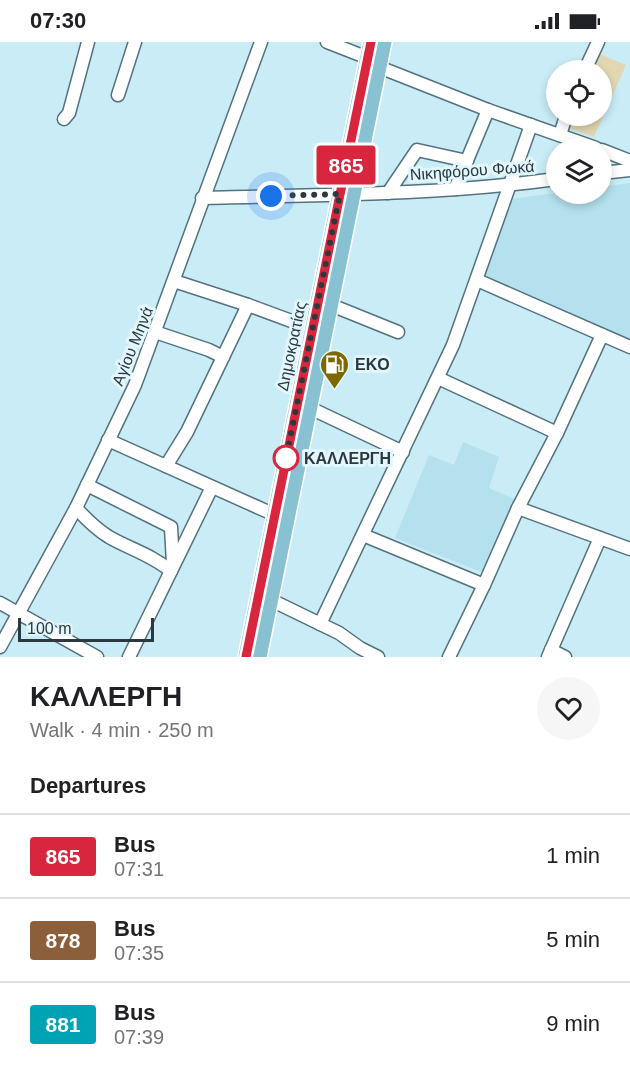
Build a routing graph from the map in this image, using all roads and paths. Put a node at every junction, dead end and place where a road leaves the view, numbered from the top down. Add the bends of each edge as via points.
1 (88, 42) edge
2 (135, 42) edge
3 (261, 42) edge
4 (327, 42) edge
5 (372, 42) edge
6 (384, 42) edge
7 (597, 42) edge
8 (589, 60) edge
9 (374, 62) junction
10 (118, 95) dead end
11 (488, 110) junction
12 (64, 119) dead end
13 (531, 125) junction
14 (563, 126) edge
15 (560, 135) junction
16 (568, 138) edge
17 (612, 154) edge
18 (467, 161) junction
19 (630, 161) edge
20 (630, 170) edge
21 (612, 172) edge
22 (546, 180) edge
23 (510, 185) junction
24 (455, 189) junction
25 (388, 193) junction
26 (347, 194) junction
27 (202, 198) junction
28 (477, 280) junction
29 (174, 281) junction
30 (248, 305) junction
31 (331, 305) junction
32 (313, 329) junction
33 (156, 332) junction
34 (398, 332) dead end
35 (602, 335) junction
36 (630, 347) edge
37 (223, 357) junction
38 (438, 378) junction
39 (314, 404) junction
40 (557, 433) junction
41 (108, 440) junction
42 (403, 452) junction
43 (166, 466) junction
44 (87, 486) junction
45 (212, 487) junction
46 (76, 508) junction
47 (518, 508) junction
48 (275, 515) junction
49 (363, 535) junction
50 (600, 538) junction
51 (630, 549) edge
52 (172, 568) junction
53 (484, 585) junction
54 (271, 600) junction
55 (0, 603) edge
56 (18, 613) junction
57 (320, 624) junction
58 (0, 647) edge
59 (358, 653) edge
60 (549, 654) edge
61 (97, 657) edge
62 (129, 657) edge
63 (246, 657) edge
64 (259, 657) edge
65 (378, 657) edge
66 (448, 657) edge
67 (566, 657) edge

1 - 12 street
2 - 10 street
3 - 27 street, Αγίου Μηνά
4 - 9 street
5 - 9 main road, Δημοκρατίας
6 - 9 main road, Δημοκρατίας
7 - 8 street
9 - 11 street
9 - 26 main road, Δημοκρατίας
11 - 13 street
11 - 18 street
13 - 15 street
13 - 23 street
14 - 15 street
15 - 16 street
17 - 19 street
18 - 24 street
18 - 25 street via 417,150
20 - 21 street
22 - 23 street, Νικηφόρου Φωκά
23 - 24 street, Νικηφόρου Φωκά
23 - 28 street
24 - 25 street, Νικηφόρου Φωκά
25 - 26 street, Νικηφόρου Φωκά
26 - 27 street, Νικηφόρου Φωκά
26 - 31 main road, Δημοκρατίας
26 - 32 main road, Δημοκρατίας
27 - 29 street, Αγίου Μηνά
28 - 35 street
28 - 38 street
29 - 30 street
29 - 33 street, Αγίου Μηνά
30 - 32 street
30 - 37 street
31 - 34 street
31 - 39 main road, Δημοκρατίας via 323,371
32 - 48 main road, Δημοκρατίας
33 - 37 street
33 - 41 street, Αγίου Μηνά
35 - 36 street
35 - 40 street
37 - 43 street
38 - 40 street
38 - 42 street
39 - 42 street
39 - 54 main road, Δημοκρατίας
40 - 47 street
41 - 43 street
41 - 44 street, Αγίου Μηνά
42 - 49 street
43 - 45 street
44 - 46 street, Αγίου Μηνά
44 - 52 street via 171,527
45 - 48 street
45 - 52 street
46 - 52 street via 108,536
46 - 56 street, Αγίου Μηνά
47 - 50 street
47 - 53 street
48 - 63 main road, Δημοκρατίας
49 - 53 street
49 - 57 street
50 - 51 street
50 - 60 street
52 - 62 street
53 - 66 street
54 - 57 street
54 - 64 main road, Δημοκρατίας
55 - 56 street
56 - 58 street, Αγίου Μηνά
56 - 61 street
57 - 59 street via 339,633
59 - 65 street
60 - 67 street

